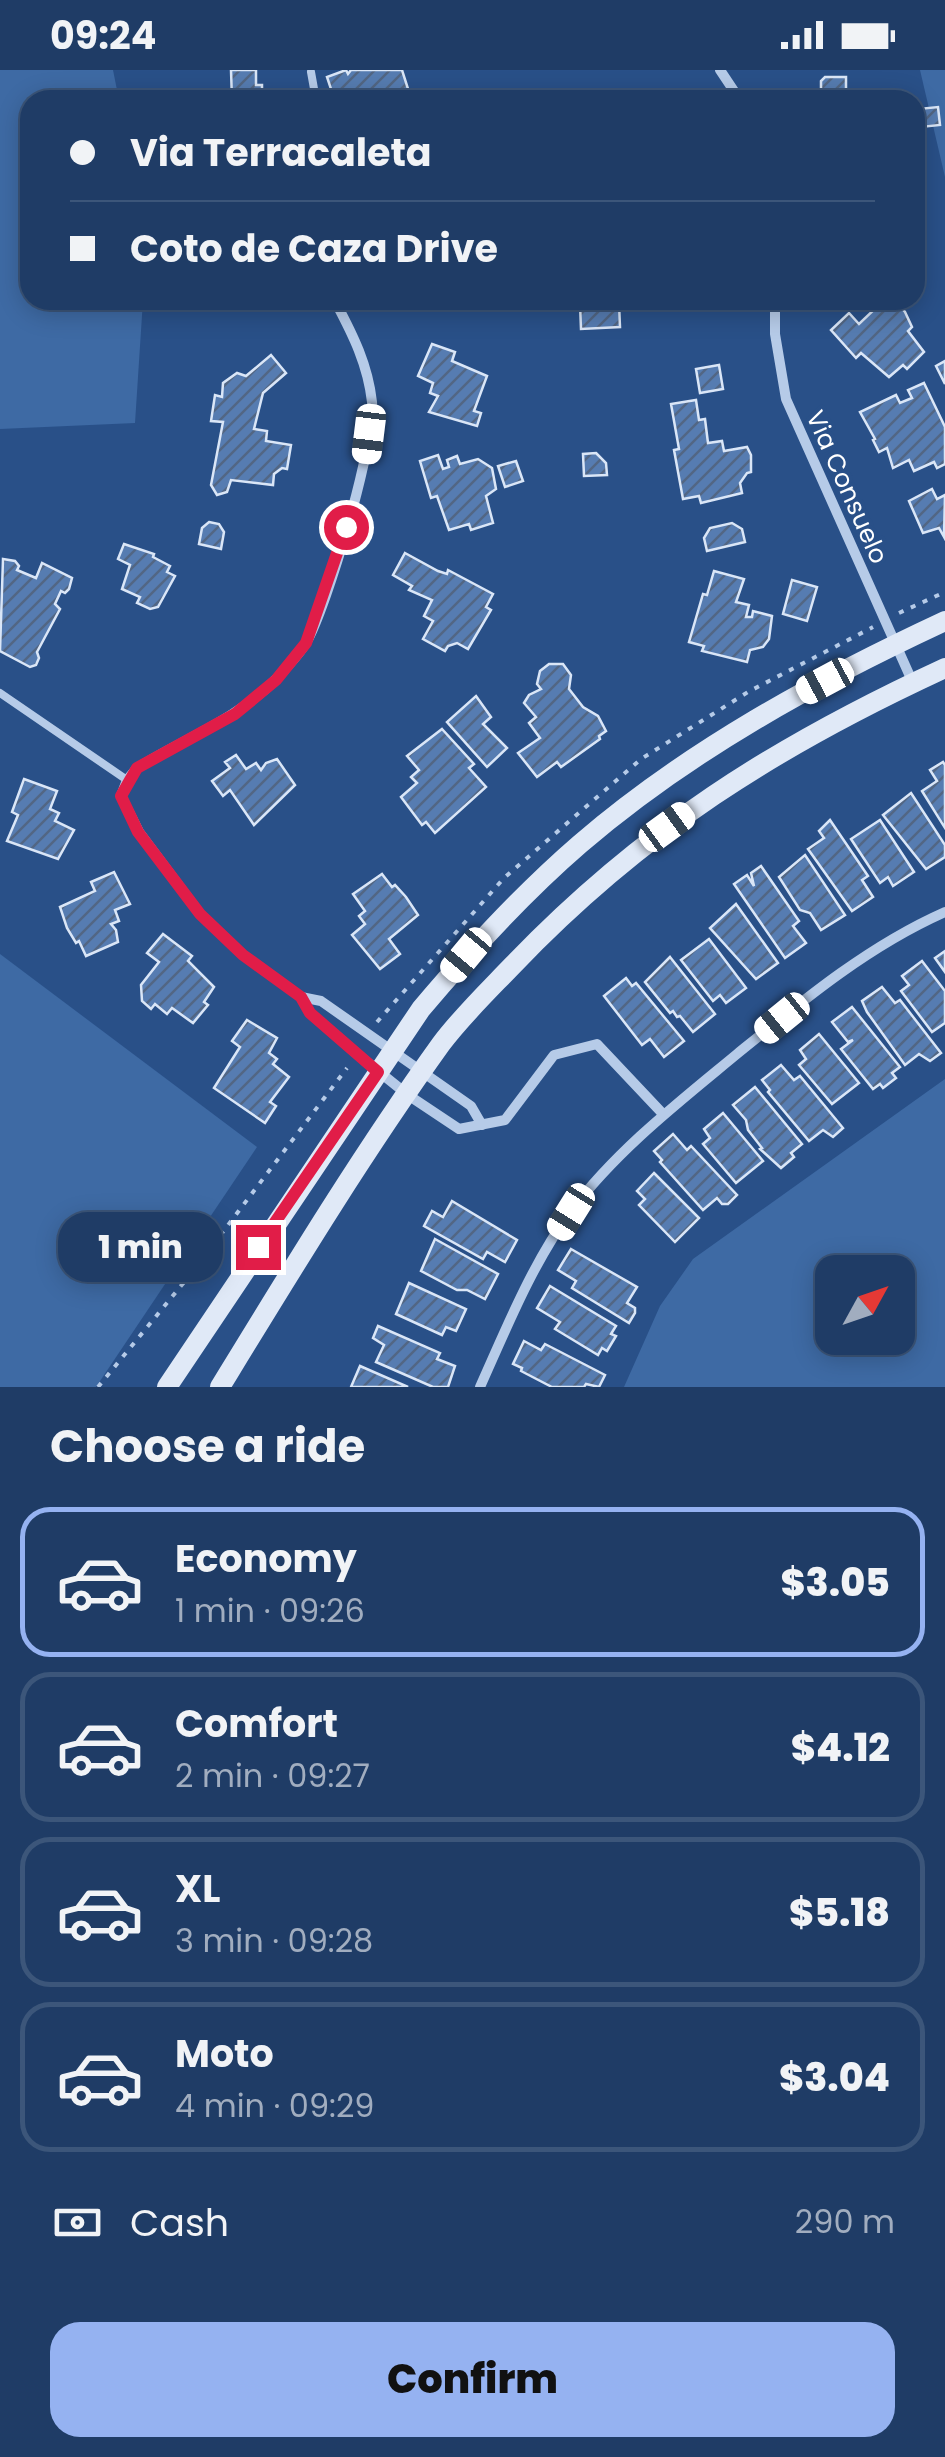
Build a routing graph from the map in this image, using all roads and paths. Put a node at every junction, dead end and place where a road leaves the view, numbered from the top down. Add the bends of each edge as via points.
1 (340, 310) edge
2 (775, 310) edge
3 (945, 621) edge
4 (895, 644) junction
5 (945, 668) edge
6 (913, 682) junction
7 (0, 693) edge
8 (127, 780) junction
9 (945, 912) edge
10 (301, 997) junction
11 (391, 1052) junction
12 (378, 1072) junction
13 (422, 1074) junction
14 (408, 1095) junction
15 (663, 1114) junction
16 (482, 1125) junction
17 (167, 1387) edge
18 (220, 1387) edge
19 (480, 1387) edge

1 - 8 street via 362,353 372,405 365,462 306,643 235,714 137,768
2 - 4 street, Via Consuelo via 786,399
3 - 4 main road
4 - 6 street, Via Consuelo
4 - 11 main road via 701,755 579,845 466,955
5 - 6 main road
6 - 13 main road via 763,761 635,850 544,932 450,1033
7 - 8 lane
8 - 10 street via 121,796 138,832 200,914
9 - 15 street via 834,977
10 - 11 street via 321,1000
10 - 12 street via 310,1013
11 - 12 main road
11 - 13 street
12 - 14 street
12 - 17 main road
13 - 14 main road
13 - 16 street via 471,1106
14 - 16 street via 460,1130
14 - 18 main road
15 - 16 street via 597,1044 554,1055 505,1120
15 - 19 street via 571,1212 529,1280

